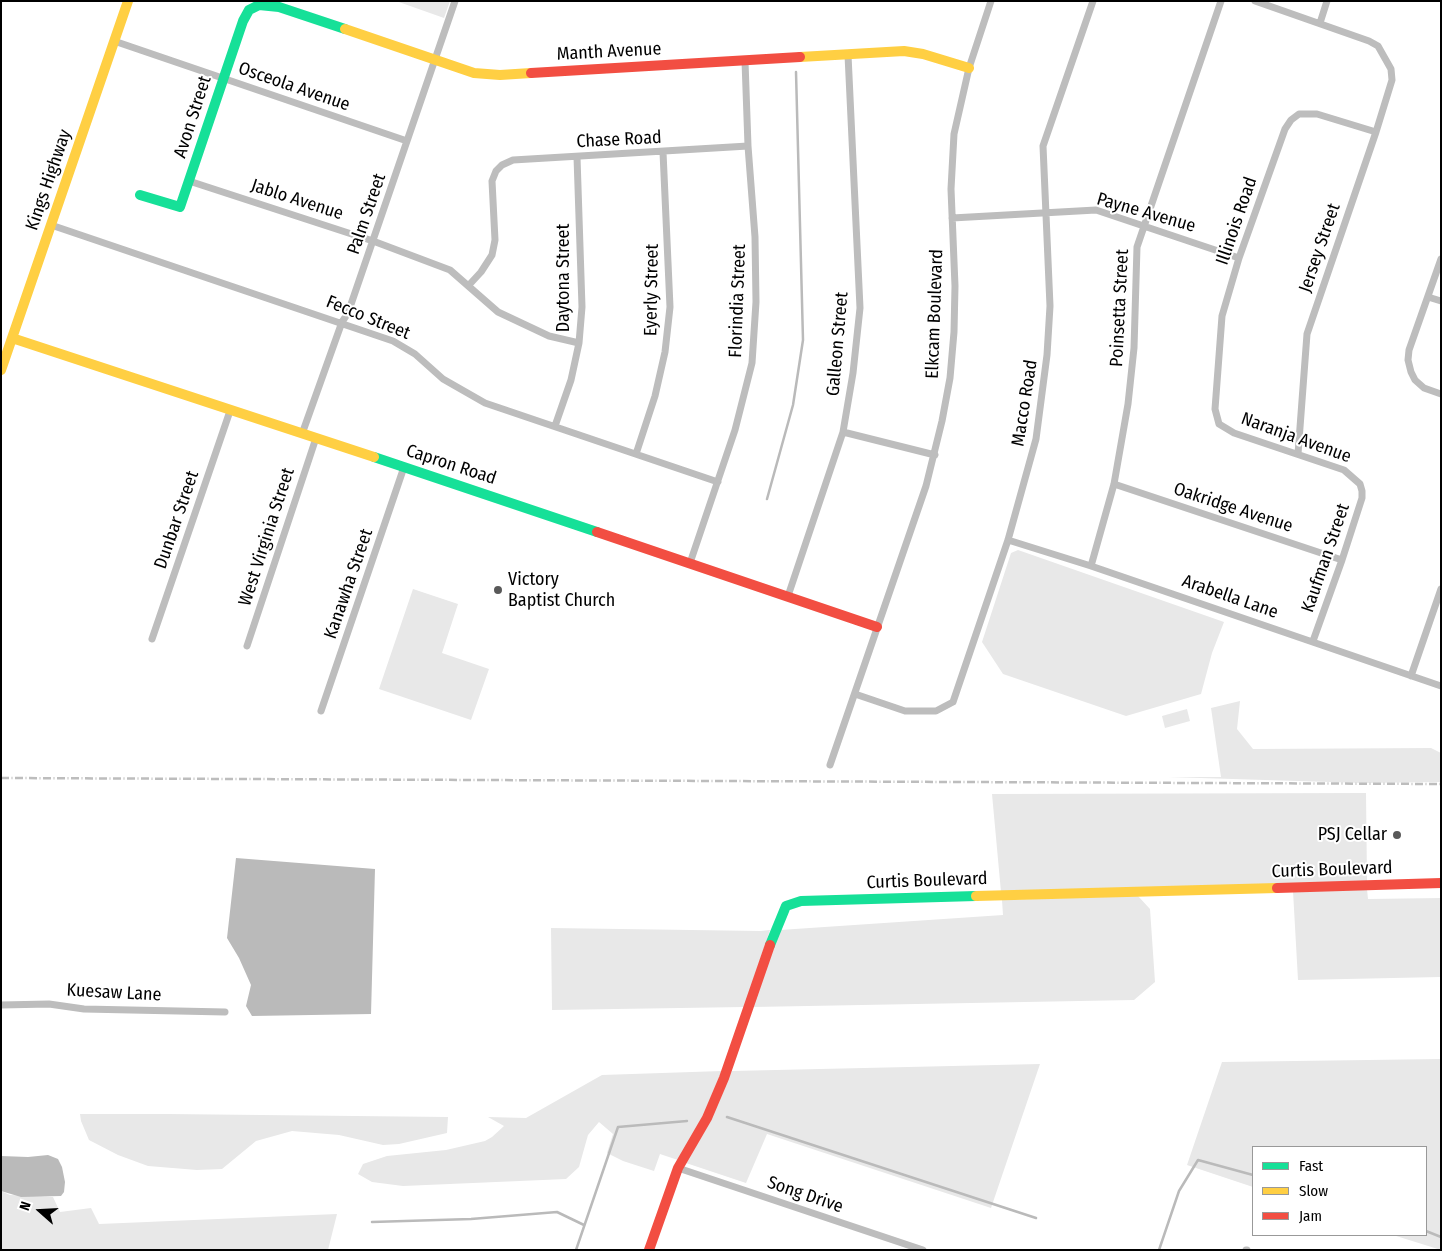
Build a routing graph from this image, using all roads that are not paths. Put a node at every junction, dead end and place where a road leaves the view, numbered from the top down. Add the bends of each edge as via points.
1 (128, 1) edge
2 (455, 1) edge
3 (991, 1) edge
4 (1093, 1) edge
5 (1221, 1) edge
6 (1256, 1) edge
7 (1327, 1) edge
8 (259, 5) joint
9 (1320, 23) junction
10 (114, 41) junction
11 (848, 55) junction
12 (435, 60) junction
13 (745, 61) junction
14 (969, 68) junction
15 (223, 78) junction
16 (1376, 132) junction
17 (407, 141) junction
18 (748, 146) junction
19 (663, 152) junction
20 (577, 157) junction
21 (189, 181) junction
22 (140, 195) dead end
23 (1047, 212) junction
24 (952, 218) junction
25 (51, 225) junction
26 (1144, 226) junction
27 (373, 241) junction
28 (1239, 258) junction
29 (1441, 258) edge
30 (469, 285) junction
31 (1428, 297) junction
32 (1441, 301) edge
33 (342, 322) junction
34 (12, 338) junction
35 (579, 342) junction
36 (1, 370) edge
37 (1441, 394) edge
38 (230, 411) junction
39 (1219, 424) joint
40 (555, 426) junction
41 (843, 432) junction
42 (302, 434) junction
43 (316, 438) junction
44 (636, 454) junction
45 (1298, 454) junction
46 (935, 455) junction
47 (404, 466) junction
48 (718, 482) junction
49 (1114, 484) junction
50 (1360, 484) joint
51 (1008, 540) junction
52 (1342, 560) junction
53 (690, 563) junction
54 (1091, 566) junction
55 (1441, 589) edge
56 (788, 596) junction
57 (877, 627) junction
58 (152, 639) dead end
59 (1313, 641) junction
60 (247, 646) dead end
61 (1411, 676) junction
62 (1441, 686) edge
63 (855, 694) junction
64 (321, 711) dead end
65 (830, 765) dead end
66 (1441, 883) edge
67 (1, 1005) edge
68 (225, 1012) dead end
69 (678, 1168) junction
70 (649, 1250) edge
71 (923, 1250) edge

1 - 10 street, Kings Highway
2 - 12 street, Palm Street
3 - 14 street, Elkcam Boulevard
4 - 23 street, Macco Road via 1043,146
5 - 26 street, Poinsetta Street
6 - 9 street
7 - 9 street
8 - 12 street, Manth Avenue via 279,7
8 - 15 street, Avon Street via 249,10 243,21
9 - 16 street, Jersey Street via 1369,40 1386,57 1392,80
10 - 15 street, Osceola Avenue
10 - 25 street, Kings Highway
11 - 13 street, Manth Avenue
11 - 14 street, Manth Avenue via 904,51
11 - 41 street, Galleon Street via 860,308
12 - 13 street, Manth Avenue via 474,73 500,75
12 - 17 street, Palm Street
13 - 18 street, Florindia Street
14 - 24 street, Elkcam Boulevard via 951,159
15 - 17 street, Osceola Avenue
15 - 21 street, Avon Street
16 - 28 street, Illinois Road via 1317,114 1299,114 1291,120
16 - 45 street, Jersey Street via 1307,334
17 - 27 street, Palm Street
18 - 19 street, Chase Road
18 - 48 street, Florindia Street via 755,237 752,363
19 - 20 street, Chase Road
19 - 44 street, Eyerly Street via 670,307 661,370
20 - 30 street, Chase Road via 513,160 496,171 492,181 495,240 481,272
20 - 35 street, Daytona Street via 582,308
21 - 22 street, Avon Street via 180,207
21 - 27 street, Jablo Avenue
23 - 24 street, Payne Avenue
23 - 26 street, Payne Avenue via 1096,210
23 - 51 street, Macco Road via 1050,306 1042,404 1028,473
24 - 46 street, Elkcam Boulevard via 954,332 950,378
25 - 33 street, Fecco Street
25 - 34 street, Kings Highway
26 - 28 street, Payne Avenue
26 - 49 street, Poinsetta Street via 1137,246 1134,348 1128,404
27 - 30 street, Jablo Avenue via 450,270
27 - 33 street, Palm Street
28 - 39 street, Illinois Road via 1222,316 1215,409
29 - 31 street
30 - 35 street, Jablo Avenue via 498,312 549,336
31 - 32 street
31 - 37 street via 1408,360 1416,380 1424,388
33 - 40 street, Fecco Street via 393,341 415,354 443,379 485,403
33 - 42 street, Palm Street
34 - 36 street, Kings Highway
34 - 38 street, Capron Road
35 - 40 street, Daytona Street
38 - 42 street, Capron Road
38 - 58 street, Dunbar Street
39 - 45 street, Naranja Avenue via 1234,433
40 - 44 street, Fecco Street
41 - 46 street
41 - 56 street, Galleon Street
42 - 43 street, Capron Road
43 - 47 street, Capron Road
43 - 60 street, West Virginia Street
44 - 48 street, Fecco Street
45 - 50 street, Naranja Avenue via 1344,470
46 - 57 street, Elkcam Boulevard
47 - 53 street, Capron Road
47 - 64 street, Kanawha Street
48 - 53 street, Florindia Street
49 - 52 street, Oakridge Avenue
49 - 54 street, Poinsetta Street
50 - 52 street, Kaufman Street via 1362,498
51 - 54 street, Arabella Lane
51 - 63 street, Macco Road via 953,702 936,711 905,711
52 - 59 street, Kaufman Street
53 - 56 street, Capron Road
54 - 59 street, Arabella Lane
55 - 61 street
56 - 57 street, Capron Road
57 - 63 street, Elkcam Boulevard
59 - 61 street, Arabella Lane
61 - 62 street, Arabella Lane
63 - 65 street, Elkcam Boulevard
66 - 69 street, Curtis Boulevard via 801,901 786,906 724,1078 707,1118
67 - 68 street, Kuesaw Lane
69 - 70 street, Curtis Boulevard
69 - 71 street, Song Drive

